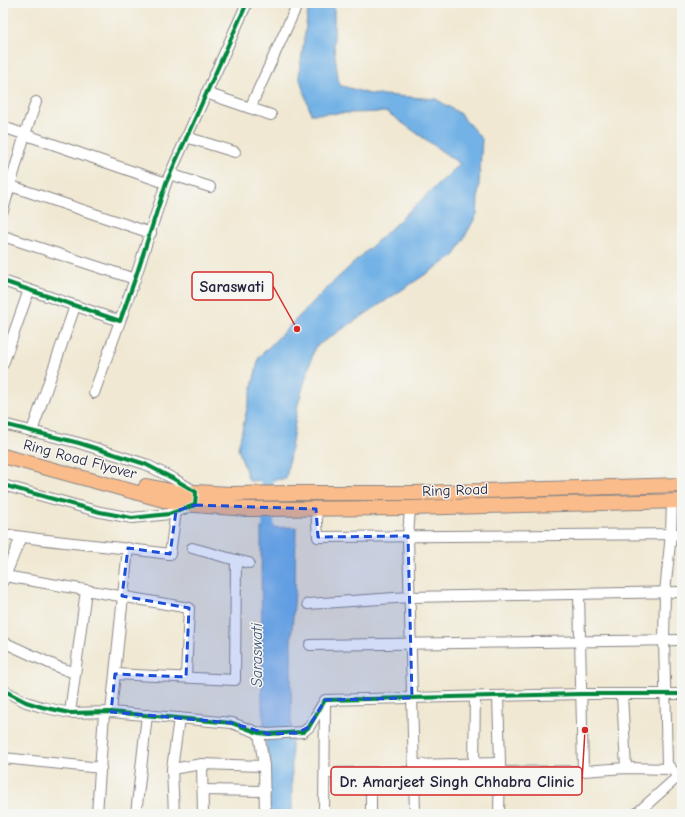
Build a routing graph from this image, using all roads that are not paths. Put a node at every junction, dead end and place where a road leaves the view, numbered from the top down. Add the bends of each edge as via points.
1 (247, 3) edge
2 (298, 3) edge
3 (206, 93) junction
4 (36, 102) dead end
5 (250, 108) junction
6 (271, 115) dead end
7 (3, 127) edge
8 (25, 134) junction
9 (186, 137) junction
10 (235, 152) dead end
11 (168, 178) junction
12 (11, 186) junction
13 (210, 187) dead end
14 (3, 210) edge
15 (151, 233) junction
16 (3, 236) edge
17 (135, 279) junction
18 (3, 282) edge
19 (29, 290) junction
20 (75, 306) junction
21 (120, 321) junction
22 (3, 364) edge
23 (94, 393) dead end
24 (3, 424) edge
25 (32, 431) junction
26 (3, 446) edge
27 (3, 456) edge
28 (3, 485) edge
29 (682, 485) edge
30 (196, 499) junction
31 (230, 501) junction
32 (677, 501) edge
33 (410, 508) junction
34 (316, 509) junction
35 (176, 511) junction
36 (3, 534) edge
37 (671, 534) junction
38 (682, 534) edge
39 (408, 536) junction
40 (21, 537) junction
41 (128, 548) junction
42 (192, 548) dead end
43 (236, 560) junction
44 (249, 563) dead end
45 (4, 579) edge
46 (86, 590) junction
47 (665, 592) junction
48 (682, 592) edge
49 (579, 594) junction
50 (122, 596) junction
51 (409, 597) junction
52 (308, 604) dead end
53 (664, 640) junction
54 (682, 640) edge
55 (580, 641) junction
56 (3, 642) edge
57 (410, 643) junction
58 (310, 645) dead end
59 (75, 673) junction
60 (115, 674) junction
61 (186, 677) junction
62 (3, 690) edge
63 (582, 694) junction
64 (622, 694) junction
65 (682, 694) edge
66 (666, 695) junction
67 (475, 696) junction
68 (498, 696) junction
69 (412, 698) junction
70 (325, 700) junction
71 (108, 712) junction
72 (70, 713) junction
73 (147, 715) junction
74 (179, 718) junction
75 (263, 734) junction
76 (3, 758) edge
77 (474, 763) junction
78 (202, 764) junction
79 (264, 766) junction
80 (101, 768) junction
81 (500, 768) junction
82 (626, 768) junction
83 (172, 769) junction
84 (413, 769) junction
85 (583, 771) junction
86 (324, 773) junction
87 (371, 773) junction
88 (678, 775) edge
89 (203, 790) junction
90 (265, 791) junction
91 (98, 814) edge
92 (136, 814) edge
93 (174, 814) edge
94 (203, 814) edge
95 (265, 814) edge
96 (324, 814) edge
97 (371, 814) edge
98 (415, 814) edge
99 (499, 814) edge
100 (636, 814) edge

1 - 3 street
2 - 5 street
3 - 5 street
3 - 9 street
4 - 8 street
5 - 6 street
7 - 8 street
8 - 11 street
8 - 12 street
9 - 10 street
9 - 11 street
11 - 13 street
11 - 15 street
12 - 14 street
12 - 15 street
15 - 17 street
16 - 17 street
17 - 21 street
18 - 19 street
19 - 20 street
19 - 22 street
20 - 21 street
20 - 25 street
21 - 23 street
24 - 25 street
25 - 30 street via 145,464 174,479
26 - 30 highway, Ring Road Flyover
27 - 30 highway, Ring Road Flyover via 171,502
28 - 35 street via 100,512 132,518
29 - 31 highway via 415,494 248,494
30 - 31 highway
30 - 35 street
31 - 34 highway, Ring Road via 247,509
32 - 33 highway, Ring Road
32 - 37 street
33 - 34 highway, Ring Road
33 - 39 street
34 - 39 street via 318,537
35 - 41 street via 170,554
36 - 40 street
37 - 38 street
37 - 39 street
37 - 47 street
39 - 51 street
40 - 41 street
40 - 45 street
41 - 50 street
42 - 43 street
43 - 44 street
43 - 61 street via 235,680
45 - 46 street
46 - 50 street
46 - 59 street
47 - 48 street
47 - 49 street
47 - 53 street
49 - 51 street
49 - 55 street
50 - 60 street
50 - 61 street via 190,608
51 - 52 street
51 - 57 street
53 - 54 street
53 - 55 street
53 - 66 street
55 - 57 street
55 - 63 street
56 - 59 street
57 - 58 street
57 - 69 street
59 - 72 street
60 - 61 street
60 - 71 street
62 - 72 street via 26,702
63 - 64 street
63 - 68 street
63 - 85 street
64 - 66 street
64 - 82 street
65 - 66 street
66 - 88 street via 667,764
67 - 68 street
67 - 69 street
67 - 77 street
68 - 81 street
69 - 70 street
69 - 84 street
70 - 75 street via 309,727 303,732
70 - 86 street
71 - 72 street
71 - 73 street
71 - 80 street
73 - 74 street
73 - 92 street
74 - 75 street via 232,722
74 - 83 street
75 - 79 street
76 - 80 street
77 - 81 street
77 - 84 street
78 - 79 street
78 - 83 street
78 - 89 street
79 - 90 street
80 - 91 street
81 - 85 street
81 - 99 street
82 - 85 street
82 - 88 street
83 - 93 street
84 - 87 street
84 - 98 street
86 - 87 street
86 - 96 street
87 - 97 street
88 - 100 street
89 - 90 street
89 - 94 street
90 - 95 street

